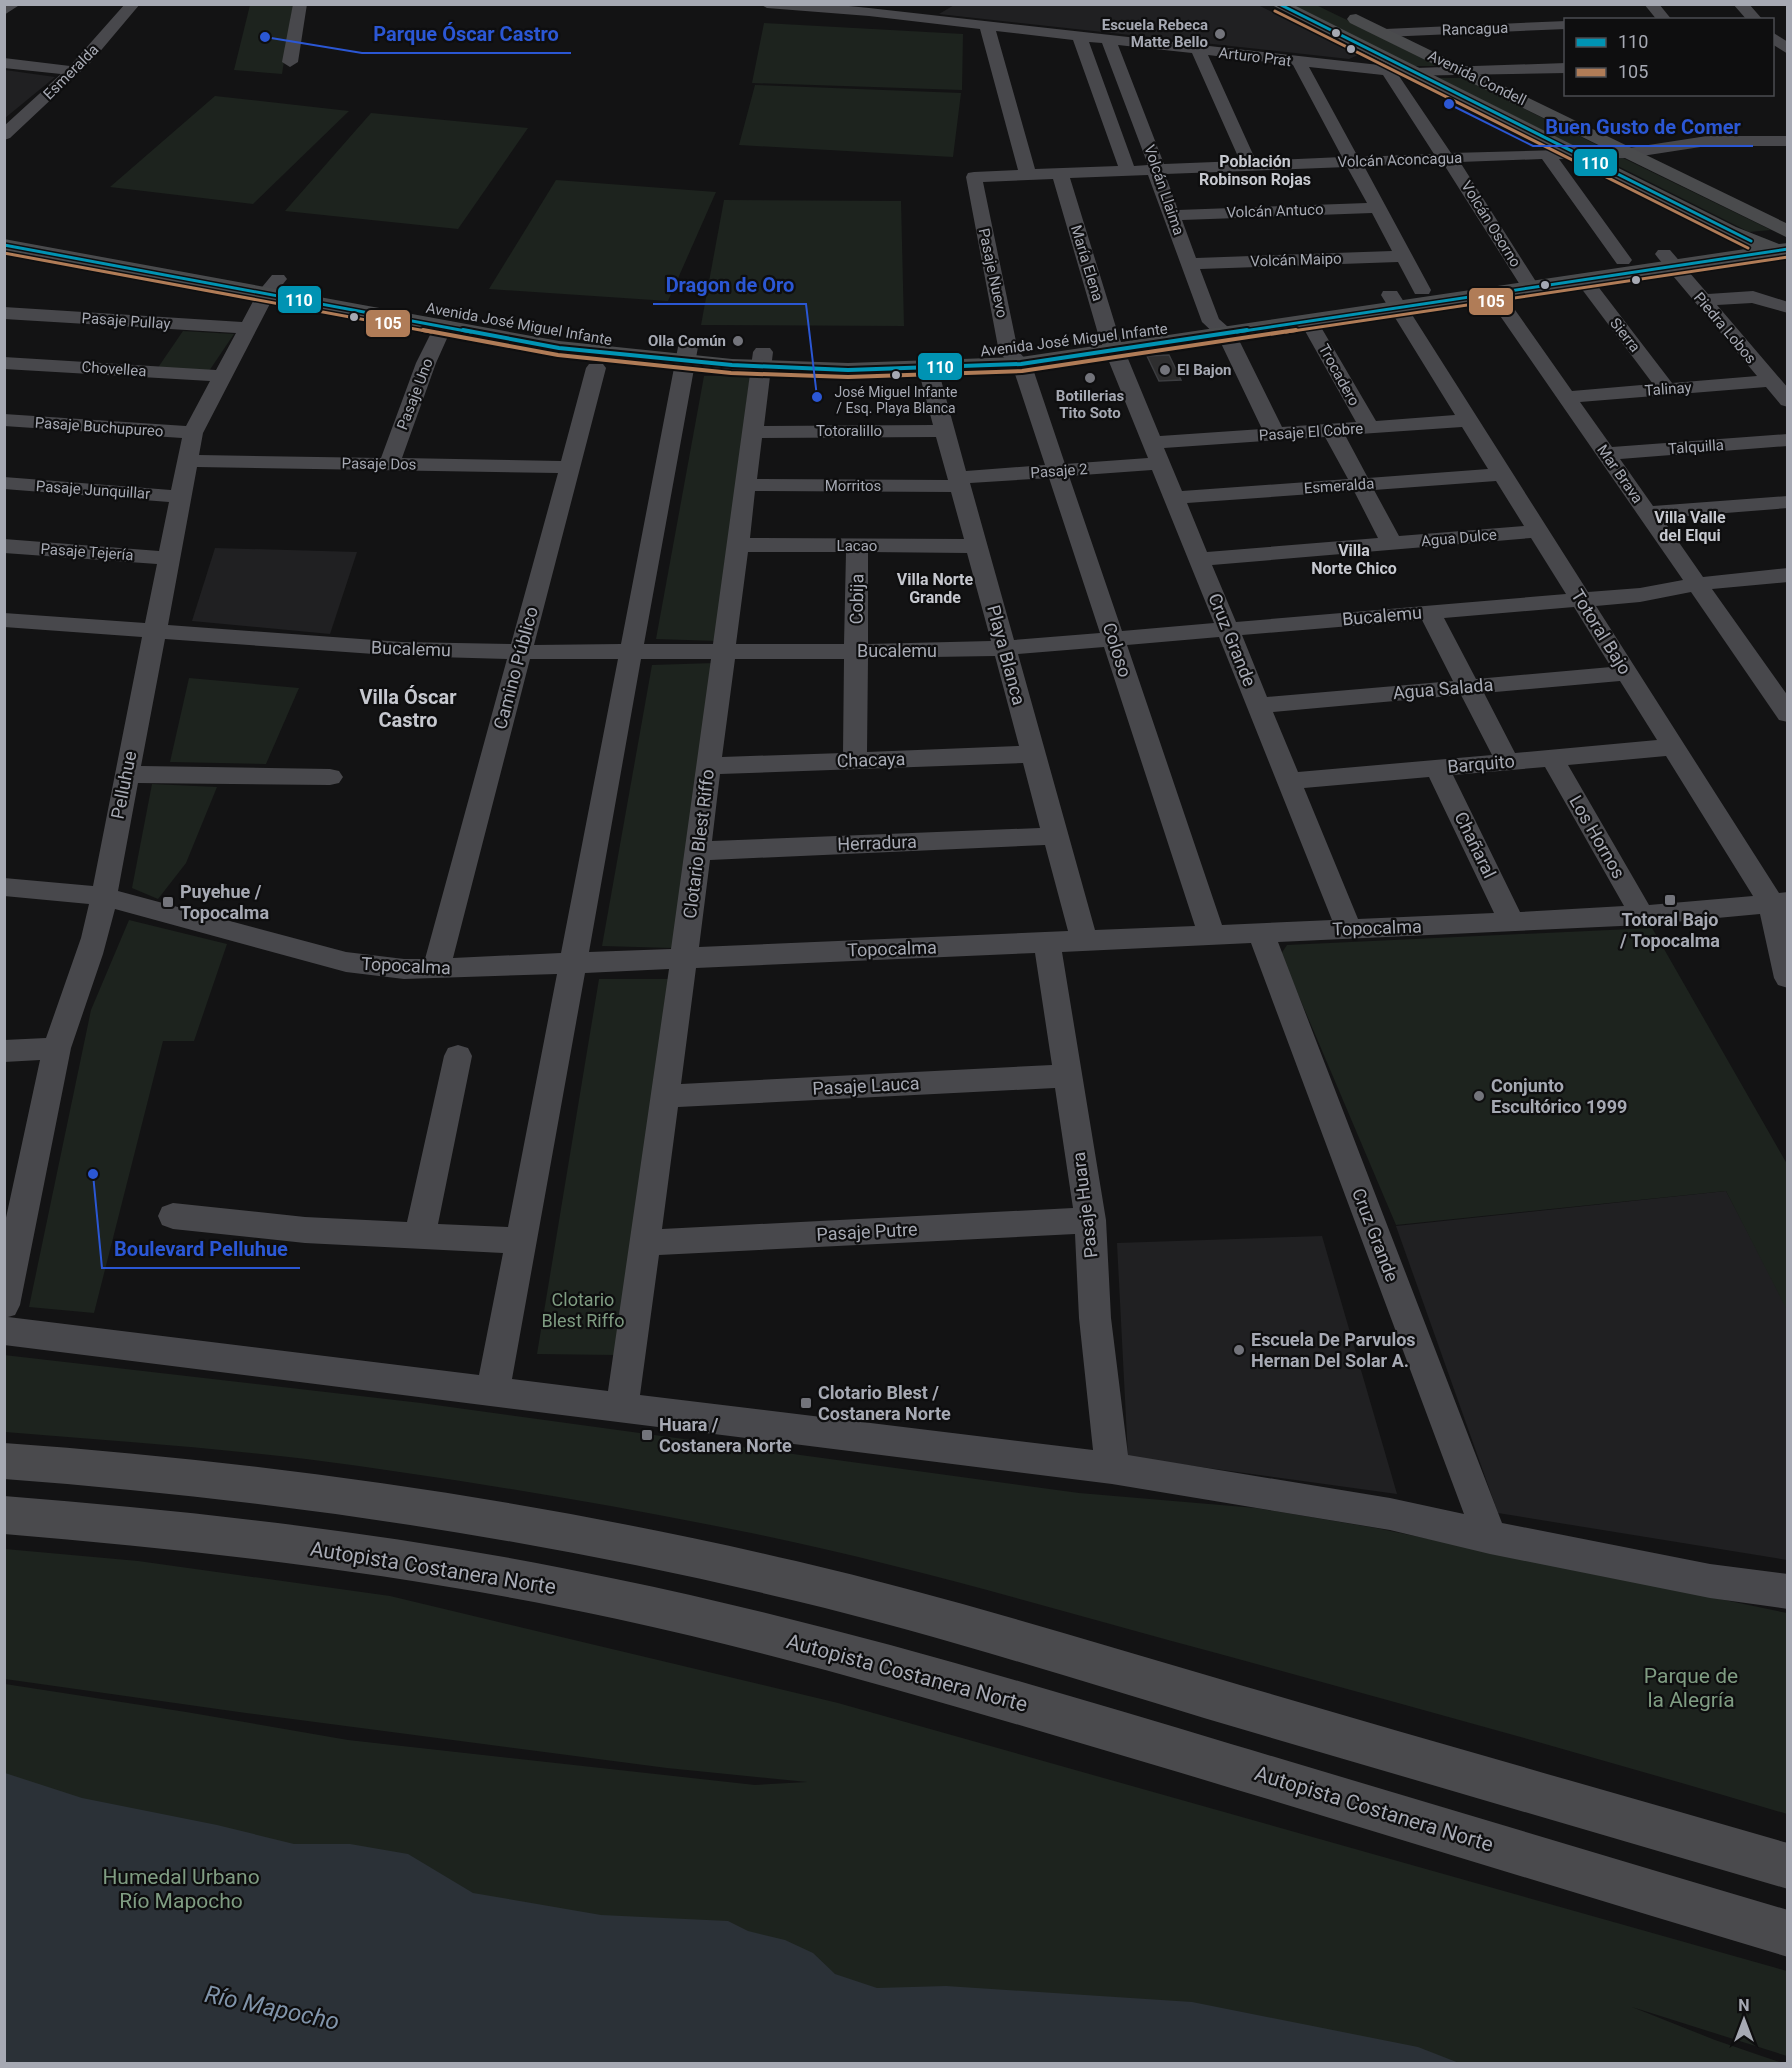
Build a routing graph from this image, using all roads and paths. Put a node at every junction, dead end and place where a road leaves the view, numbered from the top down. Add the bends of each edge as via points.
1 (14, 4) edge
2 (133, 4) edge
3 (300, 4) edge
4 (767, 4) edge
5 (1278, 4) edge
6 (1651, 4) edge
7 (1740, 4) edge
8 (1337, 9) dead end
9 (4, 12) edge
10 (1663, 18) edge
11 (1754, 18) edge
12 (1564, 25) edge
13 (987, 26) junction
14 (1385, 33) junction
15 (1080, 37) junction
16 (1774, 37) edge
17 (1109, 41) junction
18 (1788, 50) edge
19 (1199, 51) junction
20 (290, 62) dead end
21 (1299, 62) junction
22 (4, 63) edge
23 (1564, 68) edge
24 (74, 71) junction
25 (1388, 71) junction
26 (1466, 72) junction
27 (1414, 73) junction
28 (4, 135) edge
29 (1788, 141) edge
30 (1574, 153) junction
31 (1629, 153) junction
32 (1547, 154) junction
33 (1447, 158) junction
34 (1353, 162) junction
35 (1250, 166) junction
36 (1156, 170) junction
37 (1128, 171) junction
38 (1060, 174) junction
39 (1028, 175) junction
40 (974, 177) joint
41 (1378, 208) junction
42 (1172, 215) junction
43 (1788, 232) edge
44 (1751, 241) junction
45 (6, 244) edge
46 (1785, 250) edge
47 (1403, 256) junction
48 (1623, 260) junction
49 (1669, 261) junction
50 (1190, 264) junction
51 (1584, 280) junction
52 (1527, 282) junction
53 (272, 285) junction
54 (1422, 290) junction
55 (1494, 294) junction
56 (1702, 300) junction
57 (1395, 302) junction
58 (1788, 308) edge
59 (4, 313) edge
60 (1309, 322) junction
61 (444, 325) junction
62 (248, 328) junction
63 (1218, 328) junction
64 (1112, 344) junction
65 (687, 354) junction
66 (1016, 358) junction
67 (762, 359) junction
68 (4, 363) edge
69 (596, 368) dead end
70 (928, 369) junction
71 (223, 376) junction
72 (1771, 381) junction
73 (1667, 389) junction
74 (1566, 397) junction
75 (1788, 401) edge
76 (4, 420) edge
77 (1469, 420) junction
78 (1369, 427) junction
79 (1332, 430) junction
80 (945, 431) junction
81 (753, 432) junction
82 (193, 433) junction
83 (1275, 434) junction
84 (1788, 440) edge
85 (1157, 453) junction
86 (1605, 454) junction
87 (188, 461) junction
88 (389, 464) junction
89 (569, 467) junction
90 (1057, 471) junction
91 (1502, 474) junction
92 (959, 482) junction
93 (4, 483) edge
94 (1361, 484) junction
95 (746, 486) junction
96 (181, 497) junction
97 (1175, 498) junction
98 (1788, 502) edge
99 (1647, 513) junction
100 (1538, 531) junction
101 (1392, 543) junction
102 (738, 545) junction
103 (4, 546) edge
104 (857, 546) junction
105 (976, 546) junction
106 (169, 558) junction
107 (1200, 559) junction
108 (1788, 575) edge
109 (1697, 584) junction
110 (1581, 600) junction
111 (1429, 612) junction
112 (5, 621) edge
113 (1228, 629) junction
114 (154, 632) junction
115 (1113, 638) junction
116 (1004, 648) junction
117 (631, 651) junction
118 (724, 651) junction
119 (856, 651) junction
120 (520, 652) junction
121 (1626, 673) junction
122 (1468, 687) junction
123 (1778, 687) edge
124 (1259, 706) junction
125 (1788, 714) edge
126 (1673, 747) junction
127 (1034, 754) junction
128 (1552, 758) junction
129 (855, 761) junction
130 (1508, 762) junction
131 (709, 766) junction
132 (1437, 768) junction
133 (126, 774) junction
134 (330, 777) dead end
135 (1289, 781) junction
136 (1056, 837) junction
137 (698, 850) junction
138 (4, 887) edge
139 (103, 896) junction
140 (1779, 902) edge
141 (1642, 915) junction
142 (1512, 922) junction
143 (1349, 929) junction
144 (1261, 933) junction
145 (1212, 935) junction
146 (1084, 940) junction
147 (1047, 942) junction
148 (684, 957) junction
149 (573, 964) junction
150 (436, 969) junction
151 (1788, 978) edge
152 (57, 1048) junction
153 (4, 1051) edge
154 (458, 1056) dead end
155 (1068, 1076) junction
156 (665, 1096) junction
157 (173, 1216) dead end
158 (1090, 1220) junction
159 (420, 1236) junction
160 (520, 1242) junction
161 (645, 1243) junction
162 (4, 1305) edge
163 (4, 1332) edge
164 (493, 1390) junction
165 (622, 1407) junction
166 (4, 1461) edge
167 (1112, 1468) junction
168 (4, 1515) edge
169 (1490, 1537) junction
170 (1788, 1592) edge
171 (1788, 1866) edge
172 (1788, 1934) edge

1 - 9 street
2 - 24 street, Esmeralda
3 - 20 street
4 - 13 street, Arturo Prat
5 - 27 main road, Avenida Condell
6 - 10 street
7 - 11 street
8 - 14 main road, Avenida Condell
12 - 14 street, Rancagua
13 - 15 street, Arturo Prat
13 - 39 street
14 - 26 main road, Avenida Condell
15 - 17 street, Arturo Prat
15 - 37 street, Volcán Llaima
16 - 18 street
17 - 19 street, Arturo Prat
17 - 36 street, Volcán Llaima
19 - 21 street, Arturo Prat
19 - 35 street
21 - 25 street, Arturo Prat
21 - 34 street
22 - 24 street
23 - 26 street, Arturo Prat
24 - 28 street, Esmeralda
25 - 27 street, Arturo Prat
25 - 33 street, Volcán Osorno
26 - 27 street, Arturo Prat
26 - 31 main road, Avenida Condell
27 - 30 main road, Avenida Condell
29 - 31 street, Volcán Aconcagua via 1707,141
30 - 31 street, Volcán Aconcagua
30 - 32 street, Volcán Aconcagua
30 - 44 main road, Avenida Condell
31 - 43 main road, Avenida Condell
32 - 33 street, Volcán Aconcagua
32 - 48 street
33 - 34 street, Volcán Aconcagua
33 - 52 street, Volcán Osorno
34 - 35 street, Volcán Aconcagua
34 - 41 street
35 - 36 street, Volcán Aconcagua
36 - 37 street, Volcán Aconcagua
36 - 42 street, Volcán Llaima
37 - 38 street, Volcán Aconcagua
38 - 39 street, Volcán Aconcagua
38 - 64 street, María Elena
39 - 40 street, Volcán Aconcagua
40 - 66 street, Pasaje Nuevo
41 - 42 street, Volcán Antuco
41 - 47 street
42 - 50 street, Volcán Llaima
44 - 46 main road, Avenida Condell
44 - 49 main road, Avenida José Miguel Infante
45 - 53 main road, Avenida José Miguel Infante
46 - 49 main road, Avenida José Miguel Infante
47 - 50 street, Volcán Maipo
47 - 54 street
48 - 49 main road, Avenida José Miguel Infante
48 - 52 main road, Avenida José Miguel Infante
49 - 51 main road, Avenida José Miguel Infante
49 - 56 street, Piedra Lobos
50 - 63 street, Volcán Llaima
51 - 52 main road, Avenida José Miguel Infante
51 - 73 street, Sierra
52 - 54 main road, Avenida José Miguel Infante
52 - 55 main road, Avenida José Miguel Infante
53 - 61 main road, Avenida José Miguel Infante
53 - 62 street, Pelluhue
53 - 65 main road, Avenida José Miguel Infante
54 - 57 main road, Avenida José Miguel Infante
55 - 57 main road, Avenida José Miguel Infante
55 - 74 street, Mar Brava
56 - 58 street via 1753,297
56 - 72 street, Piedra Lobos
57 - 60 main road, Avenida José Miguel Infante
57 - 63 main road, Avenida José Miguel Infante
57 - 77 street, Totoral Bajo
59 - 62 street, Pasaje Pullay
60 - 63 main road, Avenida José Miguel Infante
60 - 78 street, Trocadero
61 - 65 main road, Avenida José Miguel Infante via 559,348
61 - 88 street, Pasaje Uno
62 - 71 street, Pelluhue
63 - 64 main road, Avenida José Miguel Infante
63 - 83 street, Volcán Llaima
64 - 66 main road, Avenida José Miguel Infante
64 - 85 street, Cruz Grande
65 - 67 main road, Avenida José Miguel Infante
65 - 117 street
66 - 67 main road, Avenida José Miguel Infante via 898,354
66 - 70 main road, Avenida José Miguel Infante
66 - 90 street, Coloso
67 - 70 main road, Avenida José Miguel Infante
67 - 81 street, Clotario Blest Riffo
68 - 71 street, Chovellea
69 - 89 street, Camino Público
70 - 80 street, Playa Blanca
71 - 82 street, Pelluhue
72 - 73 street, Talinay
72 - 75 street, Piedra Lobos
73 - 74 street, Talinay
74 - 86 street, Mar Brava
76 - 82 street, Pasaje Buchupureo
77 - 78 street, Pasaje El Cobre
77 - 91 street, Totoral Bajo
78 - 79 street, Pasaje El Cobre
79 - 83 street, Pasaje El Cobre
79 - 94 street
80 - 81 street, Totoralillo
80 - 92 street, Playa Blanca
81 - 95 street, Clotario Blest Riffo
82 - 87 street, Pelluhue
83 - 85 street, Pasaje El Cobre
84 - 86 street, Talquilla
85 - 90 street, Pasaje 2
85 - 97 street, Cruz Grande
86 - 99 street, Mar Brava
87 - 88 street, Pasaje Dos
87 - 96 street, Pelluhue
88 - 89 street, Pasaje Dos
89 - 120 street, Camino Público
90 - 92 street, Pasaje 2
90 - 115 street, Coloso
91 - 94 street, Esmeralda
91 - 100 street, Totoral Bajo
92 - 95 street, Morritos
92 - 105 street, Playa Blanca
93 - 96 street, Pasaje Junquillar
94 - 97 street, Esmeralda
94 - 101 street
95 - 102 street, Clotario Blest Riffo
96 - 106 street, Pelluhue
97 - 107 street, Cruz Grande
98 - 99 street
99 - 109 street, Mar Brava
100 - 101 street, Agua Dulce
100 - 110 street, Totoral Bajo
101 - 107 street, Agua Dulce
102 - 104 street, Lacao
102 - 118 street, Clotario Blest Riffo
103 - 106 street, Pasaje Tejería
104 - 105 street, Lacao
104 - 119 street, Cobija
105 - 116 street, Playa Blanca
106 - 114 street, Pelluhue
107 - 113 street, Cruz Grande
108 - 109 street, Bucalemu
109 - 110 street, Bucalemu via 1640,595
109 - 123 street, Mar Brava
110 - 111 street, Bucalemu
110 - 121 street, Totoral Bajo
111 - 113 street, Bucalemu
111 - 122 street
112 - 114 street, Bucalemu
113 - 115 street, Bucalemu
113 - 124 street, Cruz Grande
114 - 120 street, Bucalemu via 380,648
114 - 133 street, Pelluhue
115 - 116 street, Bucalemu
115 - 145 street, Coloso
116 - 119 street, Bucalemu
116 - 127 street, Playa Blanca
117 - 118 street, Bucalemu
117 - 120 street, Bucalemu
117 - 149 street
118 - 119 street, Bucalemu
118 - 131 street, Clotario Blest Riffo
119 - 129 street, Cobija
120 - 150 street, Camino Público
121 - 122 street, Agua Salada
121 - 126 street, Totoral Bajo
122 - 124 street, Agua Salada
122 - 130 street
123 - 125 street, Mar Brava
124 - 135 street, Cruz Grande
126 - 128 street, Barquito
126 - 140 street, Totoral Bajo
127 - 129 street, Chacaya
127 - 136 street, Playa Blanca
128 - 130 street, Barquito
128 - 141 street, Los Hornos
129 - 131 street, Chacaya
130 - 132 street, Barquito
131 - 137 street, Clotario Blest Riffo
132 - 135 street, Barquito
132 - 142 street, Chañaral
133 - 134 street
133 - 139 street, Pelluhue
135 - 143 street, Cruz Grande
136 - 137 street, Herradura
136 - 146 street, Playa Blanca
137 - 148 street, Clotario Blest Riffo
138 - 139 street, Topocalma
139 - 150 street, Topocalma via 346,962
139 - 152 street, Pelluhue via 92,949
140 - 141 street, Topocalma
140 - 151 street, Totoral Bajo
141 - 142 street, Topocalma
142 - 143 street, Topocalma
143 - 144 street, Topocalma
144 - 145 street, Topocalma
144 - 169 street, Cruz Grande
145 - 146 street, Topocalma
146 - 147 street, Topocalma
147 - 148 street, Topocalma
147 - 155 street, Pasaje Huara
148 - 149 street, Topocalma
148 - 156 street, Clotario Blest Riffo
149 - 150 street, Topocalma
149 - 160 street
152 - 153 street
152 - 162 street, Pelluhue
154 - 159 street
155 - 156 street, Pasaje Lauca
155 - 158 street, Pasaje Huara
156 - 161 street, Clotario Blest Riffo
157 - 159 street via 232,1224
158 - 161 street, Pasaje Putre
158 - 167 street, Pasaje Huara via 1095,1318
159 - 160 street
160 - 164 street
161 - 165 street, Clotario Blest Riffo
163 - 164 street
164 - 165 street
165 - 167 street
166 - 171 highway via 250,1483 419,1506 635,1545 795,1581 924,1614
167 - 169 street via 1390,1514
168 - 172 highway, Autopista Costanera Norte via 318,1547 500,1577 698,1617 1016,1702
169 - 170 street via 1710,1581

